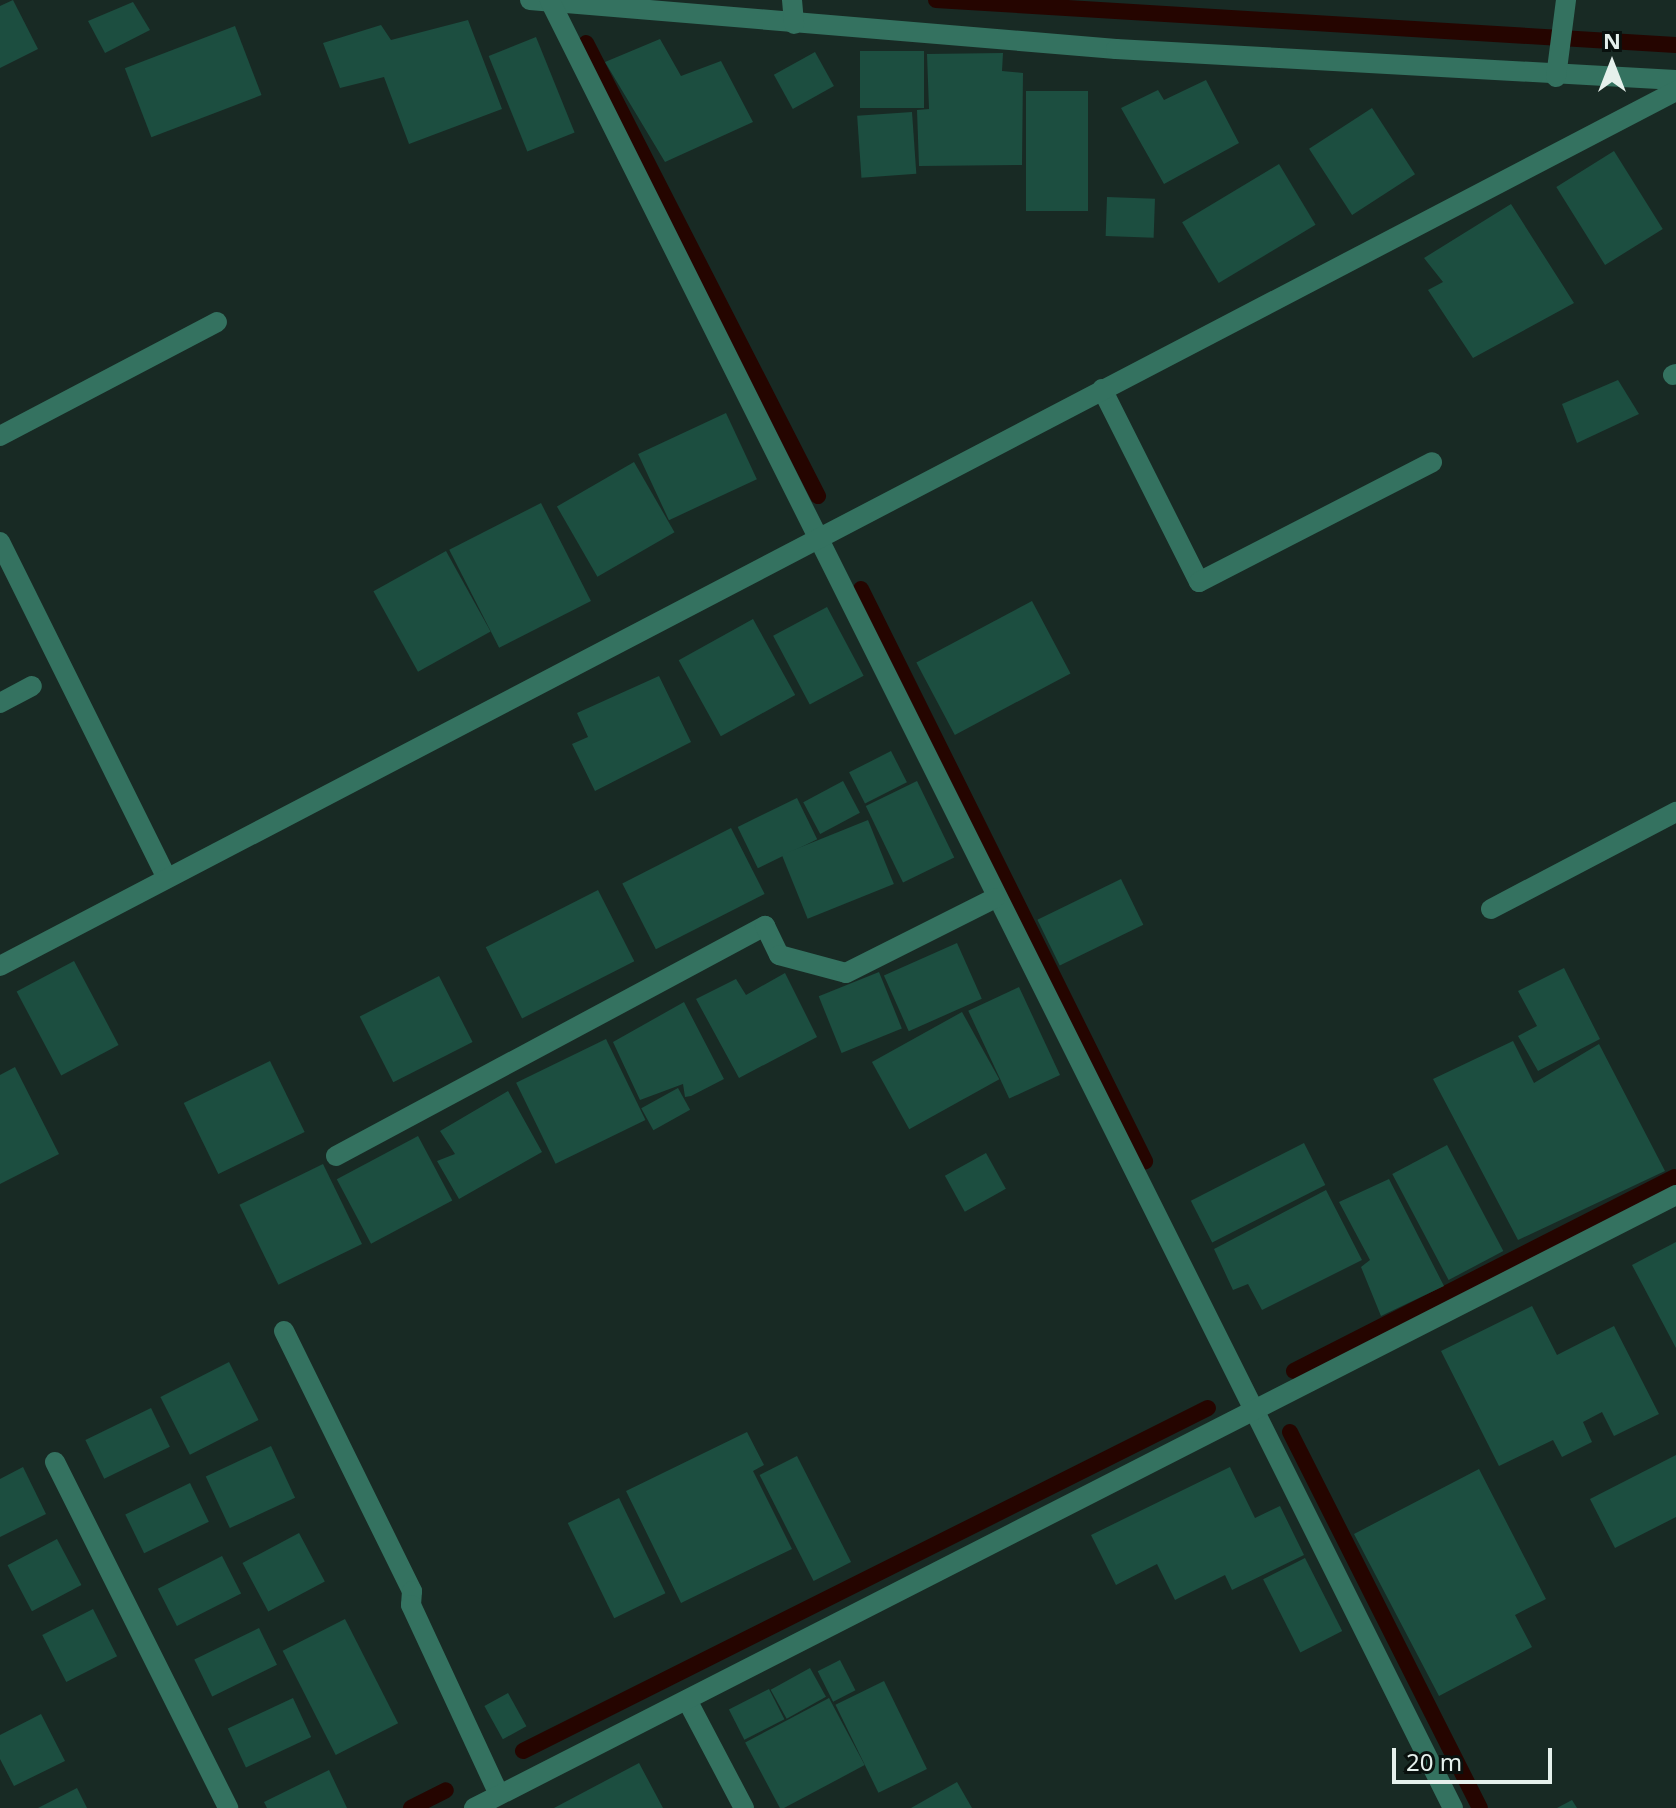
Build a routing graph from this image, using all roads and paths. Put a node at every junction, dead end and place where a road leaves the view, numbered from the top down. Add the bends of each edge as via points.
1 (792, 0) edge
2 (1566, 0) edge
3 (552, 1) edge
4 (794, 24) junction
5 (1556, 77) junction
6 (1676, 89) edge
7 (217, 322) dead end
8 (1102, 389) junction
9 (0, 436) edge
10 (1432, 462) dead end
11 (815, 539) junction
12 (0, 542) edge
13 (32, 686) dead end
14 (0, 703) edge
15 (1676, 812) edge
16 (167, 878) junction
17 (995, 898) junction
18 (1491, 909) dead end
19 (0, 966) edge
20 (336, 1156) dead end
21 (1676, 1195) edge
22 (284, 1331) dead end
23 (1254, 1413) junction
24 (55, 1462) dead end
25 (687, 1700) junction
26 (499, 1795) junction
27 (228, 1808) edge
28 (474, 1808) edge
29 (744, 1808) edge
30 (1453, 1808) edge

1 - 4 street
2 - 5 street
3 - 4 street
3 - 11 street
4 - 5 street
5 - 6 street
6 - 8 street
7 - 9 street
8 - 10 street via 1199,582
8 - 11 street
11 - 16 street
11 - 17 street
12 - 16 street
13 - 14 street
15 - 18 street
16 - 19 street
17 - 20 street via 846,973 779,955 765,926
17 - 23 street
21 - 23 street
22 - 26 street via 412,1591 411,1605
23 - 25 street
23 - 30 street
24 - 27 street
25 - 26 street
25 - 29 street
26 - 28 street

